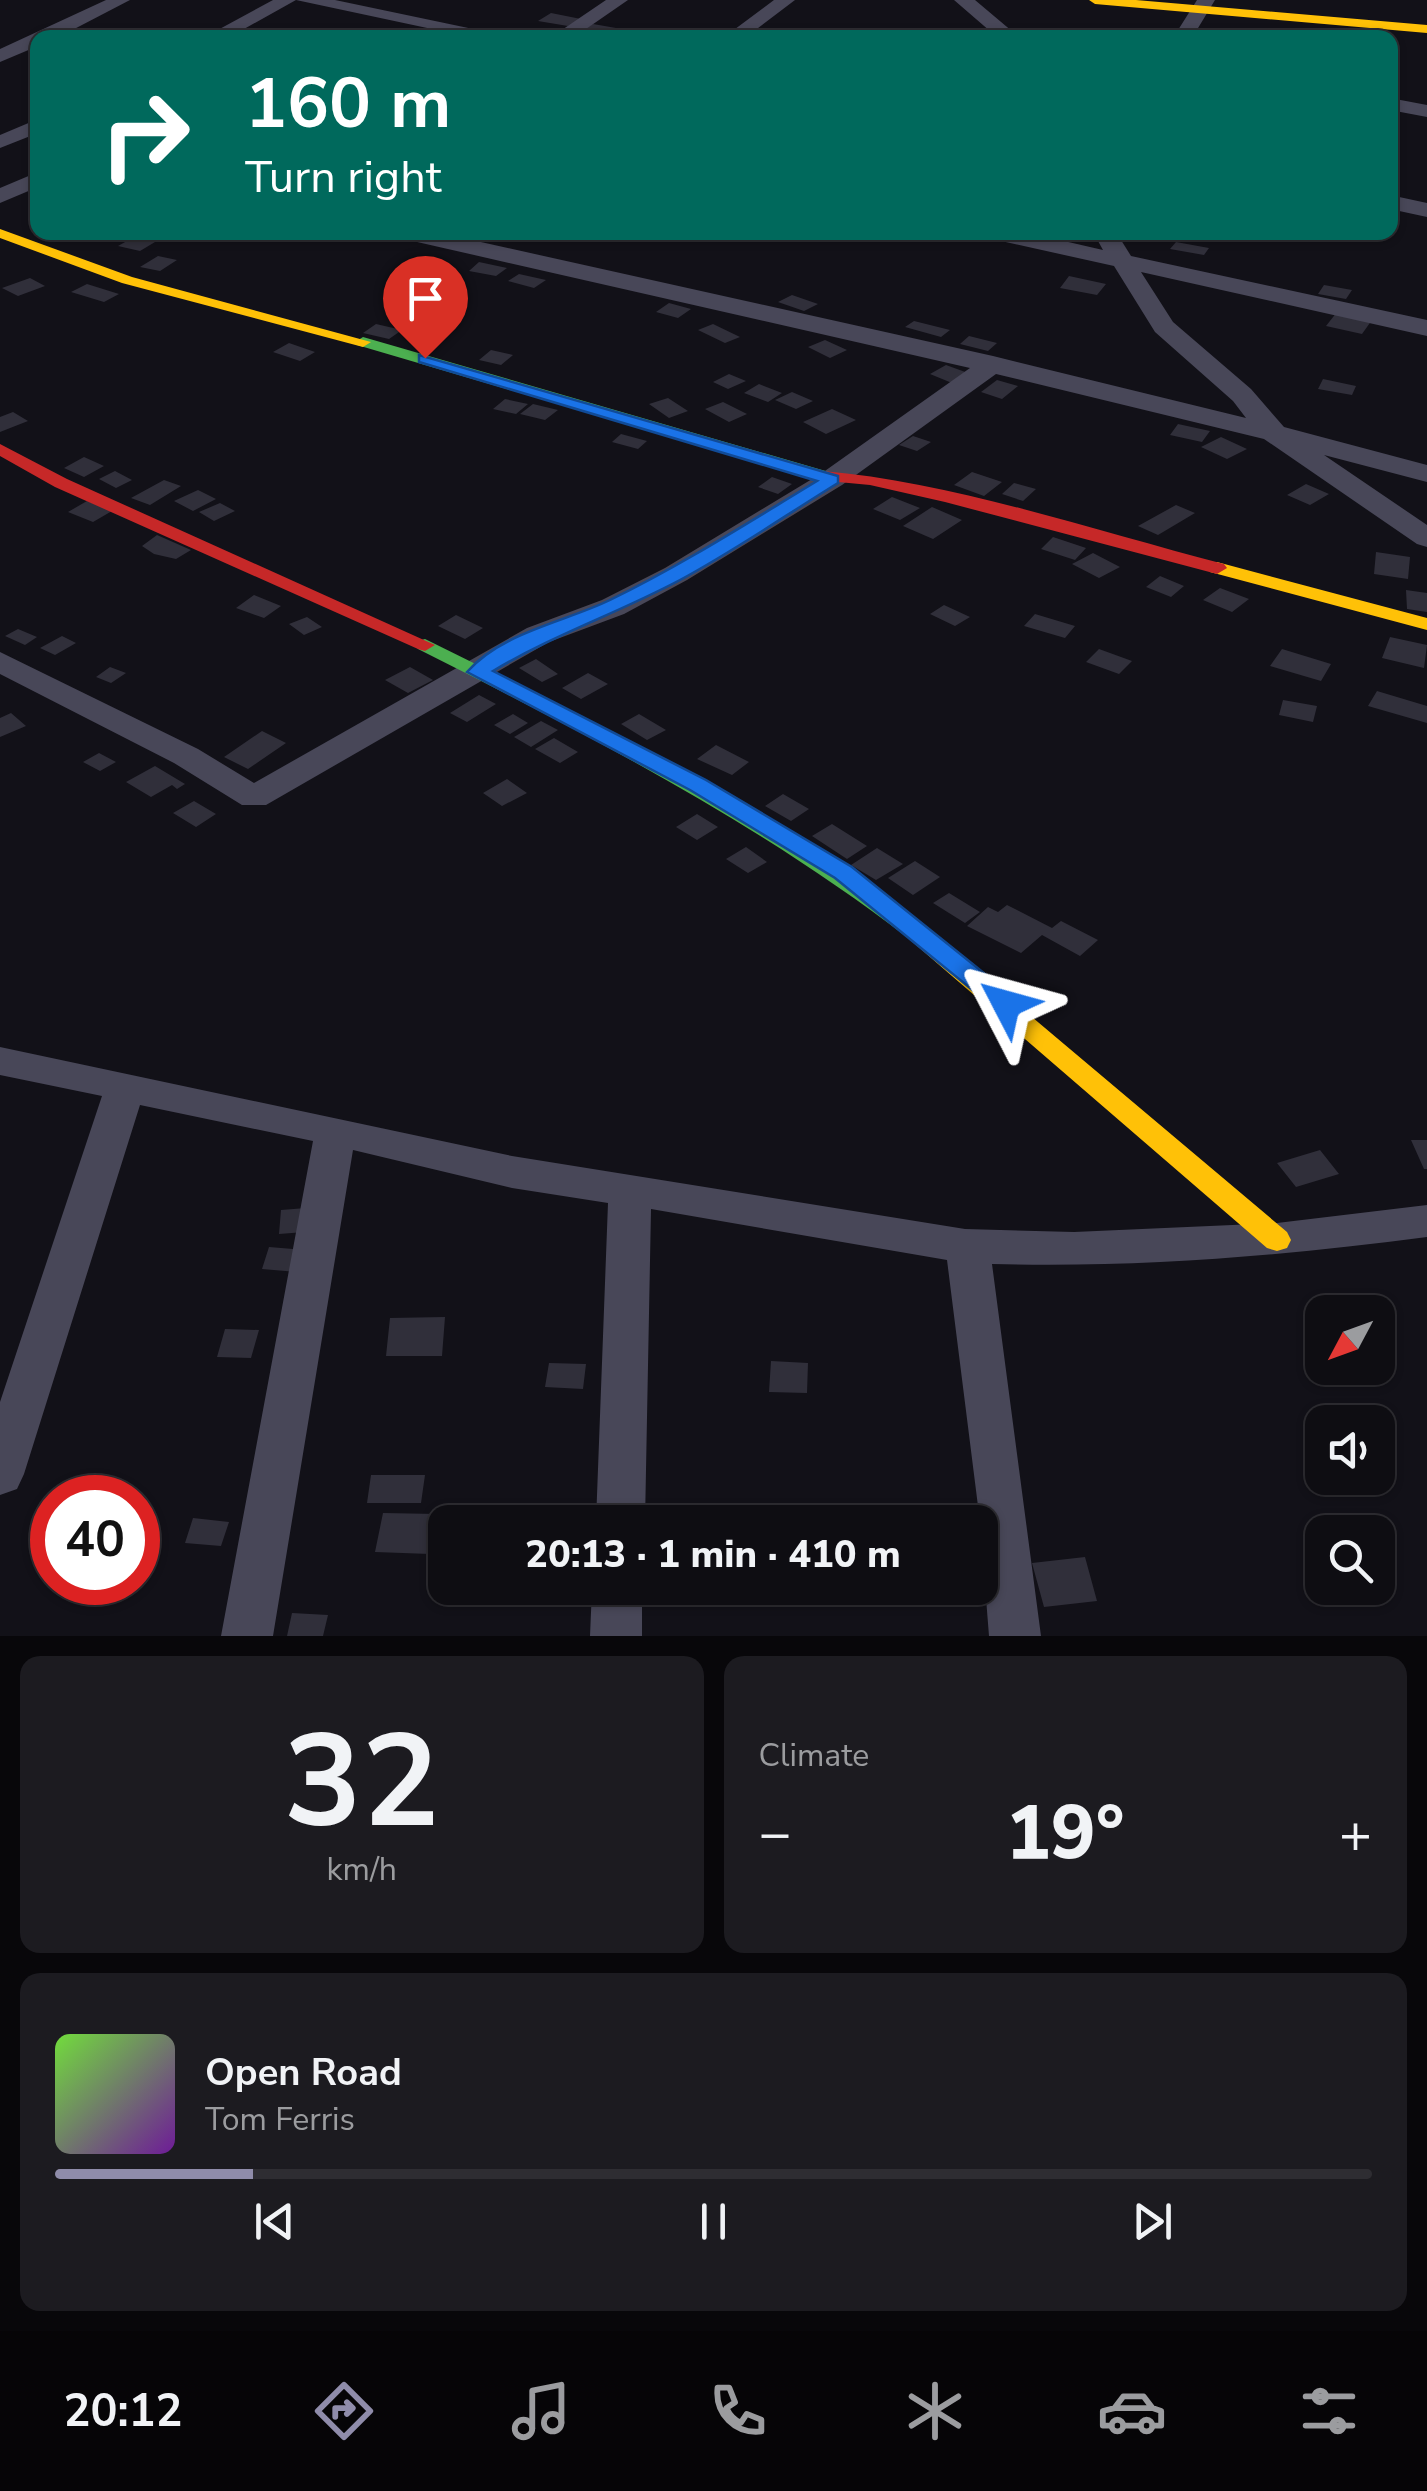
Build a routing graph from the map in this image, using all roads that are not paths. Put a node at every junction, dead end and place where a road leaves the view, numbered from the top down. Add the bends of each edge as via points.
1 (122, 0) edge
2 (286, 0) edge
3 (305, 0) edge
4 (619, 0) edge
5 (786, 0) edge
6 (963, 0) edge
7 (1094, 0) edge
8 (1205, 3) edge
9 (441, 7) dead end
10 (416, 20) junction
11 (1427, 29) edge
12 (56, 30) edge
13 (228, 30) edge
14 (399, 30) edge
15 (467, 30) edge
16 (572, 30) edge
17 (743, 30) edge
18 (1001, 30) edge
19 (1187, 30) edge
20 (30, 42) edge
21 (0, 56) edge
22 (1398, 106) edge
23 (1427, 111) edge
24 (30, 129) edge
25 (2, 142) edge
26 (30, 147) edge
27 (30, 182) edge
28 (0, 196) edge
29 (1398, 204) edge
30 (1427, 210) edge
31 (0, 232) edge
32 (448, 240) edge
33 (1029, 240) edge
34 (1108, 240) edge
35 (1118, 259) junction
36 (1427, 328) edge
37 (993, 364) junction
38 (1268, 429) junction
39 (0, 449) edge
40 (1427, 474) edge
41 (832, 480) junction
42 (1427, 538) edge
43 (1427, 624) edge
44 (0, 662) edge
45 (478, 672) junction
46 (0, 1061) edge
47 (124, 1090) junction
48 (336, 1131) junction
49 (630, 1190) junction
50 (1427, 1221) edge
51 (1277, 1240) junction
52 (965, 1246) junction
53 (0, 1474) edge
54 (621, 1505) edge
55 (617, 1605) edge
56 (247, 1636) edge
57 (616, 1636) edge
58 (1016, 1636) edge

1 - 12 street
2 - 13 street
3 - 10 street
4 - 16 street
5 - 17 street
6 - 18 street
7 - 8 street
8 - 11 street
8 - 19 street
9 - 10 street
10 - 14 street
10 - 15 street
20 - 21 street
22 - 23 street
24 - 25 street
25 - 26 street
27 - 28 street
29 - 30 street
31 - 41 street via 127,280 446,362
32 - 37 street
33 - 35 street
34 - 35 street
35 - 36 street
35 - 38 street via 1164,327 1242,395
37 - 38 street
37 - 41 street
38 - 40 street
38 - 42 street
39 - 45 street via 60,483
41 - 43 street via 870,480 947,497
41 - 45 street via 676,574 538,635
44 - 45 street via 254,798
45 - 51 street via 698,785 843,873 1006,1004
46 - 47 street
47 - 48 street
47 - 53 street
48 - 49 street via 512,1172
48 - 56 street
49 - 52 street
49 - 54 street
50 - 51 street
51 - 52 street via 1074,1249
52 - 58 street
55 - 57 street

